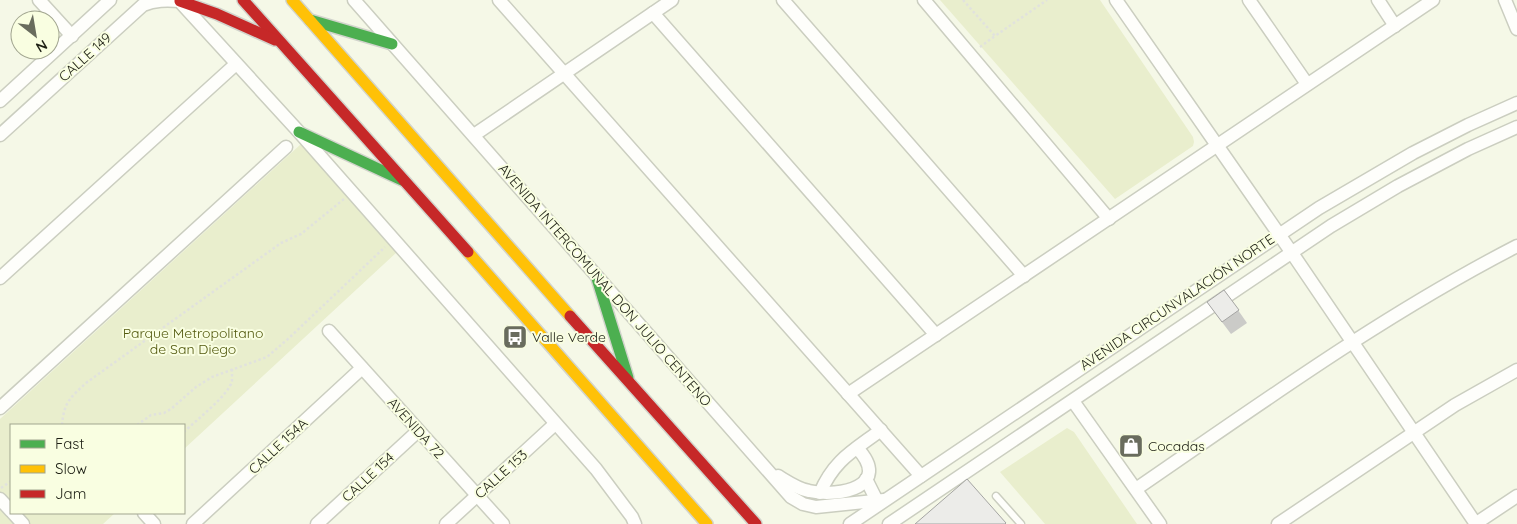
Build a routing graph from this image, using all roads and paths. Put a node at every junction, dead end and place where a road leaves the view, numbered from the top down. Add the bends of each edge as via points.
1 (39, 0) edge
2 (110, 0) edge
3 (243, 0) edge
4 (292, 0) edge
5 (354, 0) edge
6 (498, 0) edge
7 (672, 0) edge
8 (783, 0) edge
9 (924, 0) edge
10 (963, 0) edge
11 (1046, 0) edge
12 (1116, 0) edge
13 (1249, 0) edge
14 (1378, 0) edge
15 (1433, 0) edge
16 (1505, 0) edge
17 (179, 1) edge
18 (653, 13) junction
19 (310, 20) junction
20 (1395, 26) junction
21 (1517, 30) edge
22 (72, 36) junction
23 (995, 36) junction
24 (281, 42) junction
25 (392, 44) junction
26 (970, 54) junction
27 (236, 64) junction
28 (564, 74) junction
29 (1307, 84) junction
30 (0, 101) edge
31 (1517, 103) edge
32 (1517, 127) edge
33 (299, 132) junction
34 (474, 135) junction
35 (0, 136) edge
36 (1216, 146) junction
37 (286, 147) dead end
38 (409, 184) junction
39 (352, 193) junction
40 (1109, 219) junction
41 (1278, 234) junction
42 (393, 240) junction
43 (1517, 246) edge
44 (1292, 253) junction
45 (596, 275) junction
46 (1024, 276) junction
47 (0, 278) edge
48 (329, 331) dead end
49 (936, 334) junction
50 (1352, 341) junction
51 (362, 368) junction
52 (232, 369) junction
53 (1517, 370) edge
54 (630, 384) junction
55 (848, 394) junction
56 (1073, 401) junction
57 (0, 408) edge
58 (62, 424) edge
59 (139, 424) edge
60 (555, 424) junction
61 (881, 430) junction
62 (185, 431) edge
63 (418, 431) junction
64 (1413, 432) junction
65 (857, 448) junction
66 (769, 471) junction
67 (921, 476) junction
68 (866, 479) junction
69 (1136, 489) junction
70 (820, 493) junction
71 (477, 496) junction
72 (996, 496) dead end
73 (1517, 496) edge
74 (0, 498) edge
75 (882, 501) junction
76 (10, 510) edge
77 (14, 514) edge
78 (145, 514) edge
79 (23, 524) edge
80 (154, 524) edge
81 (193, 524) edge
82 (317, 524) edge
83 (446, 524) edge
84 (503, 524) edge
85 (635, 524) edge
86 (708, 524) edge
87 (756, 524) edge
88 (850, 524) edge
89 (889, 524) edge
90 (1021, 524) edge
91 (1160, 524) edge
92 (1278, 524) edge
93 (1476, 524) edge

1 - 22 street
2 - 22 street, CALLE 149
3 - 24 main road
4 - 19 main road
5 - 25 street, AVENIDA INTERCOMUNAL DON JULIO CENTENO
6 - 28 street
7 - 18 street
8 - 46 street
9 - 26 street
10 - 23 path
11 - 23 path
12 - 36 street
13 - 29 street
14 - 20 street
15 - 20 street
16 - 21 street
17 - 24 main road
17 - 27 street
17 - 35 street, CALLE 149 via 150,1 143,5
18 - 28 street
18 - 49 street
19 - 25 main road
19 - 54 main road
20 - 29 street
22 - 30 street, CALLE 149
23 - 26 path
24 - 38 main road
25 - 34 street, AVENIDA INTERCOMUNAL DON JULIO CENTENO
26 - 40 street
27 - 33 street
27 - 47 street
28 - 34 street
28 - 55 street
29 - 36 street
31 - 41 street, AVENIDA CIRCUNVALACIÓN NORTE via 1413,153
32 - 44 street, AVENIDA CIRCUNVALACIÓN NORTE via 1398,186
33 - 38 main road
33 - 39 street
34 - 45 street, AVENIDA INTERCOMUNAL DON JULIO CENTENO
36 - 40 street
36 - 41 street
37 - 57 street
38 - 86 main road
39 - 42 street
39 - 58 path via 301,234 282,243 86,383 69,399 63,410
40 - 46 street
41 - 44 street
41 - 67 street, AVENIDA CIRCUNVALACIÓN NORTE
42 - 52 path via 267,357
42 - 60 street
43 - 50 street
44 - 50 street
44 - 56 street, AVENIDA CIRCUNVALACIÓN NORTE
45 - 54 main road
45 - 66 street, AVENIDA INTERCOMUNAL DON JULIO CENTENO
46 - 49 street
48 - 51 street, AVENIDA 72
49 - 55 street
50 - 64 street
50 - 69 street
51 - 63 street, AVENIDA 72
51 - 81 street, CALLE 154A
52 - 59 path via 196,386 164,413
52 - 62 path via 229,388
53 - 64 street
54 - 87 main road
55 - 61 street
56 - 69 street
56 - 89 street, AVENIDA CIRCUNVALACIÓN NORTE
60 - 71 street, CALLE 153
60 - 85 street via 596,469
61 - 65 street
61 - 67 street
63 - 71 street, AVENIDA 72
63 - 82 street, CALLE 154
64 - 92 street
64 - 93 street
65 - 68 street via 868,461 870,468
65 - 70 street via 827,476
66 - 70 street via 797,487
66 - 75 street, AVENIDA INTERCOMUNAL DON JULIO CENTENO via 791,497 803,504 816,507
67 - 75 street, AVENIDA CIRCUNVALACIÓN NORTE
68 - 70 street via 852,490
68 - 75 street
69 - 91 street
71 - 83 street, CALLE 153
71 - 84 street, AVENIDA 72
72 - 90 lane
73 - 93 street
74 - 76 street
75 - 88 street, AVENIDA CIRCUNVALACIÓN NORTE
77 - 79 street
78 - 80 street

